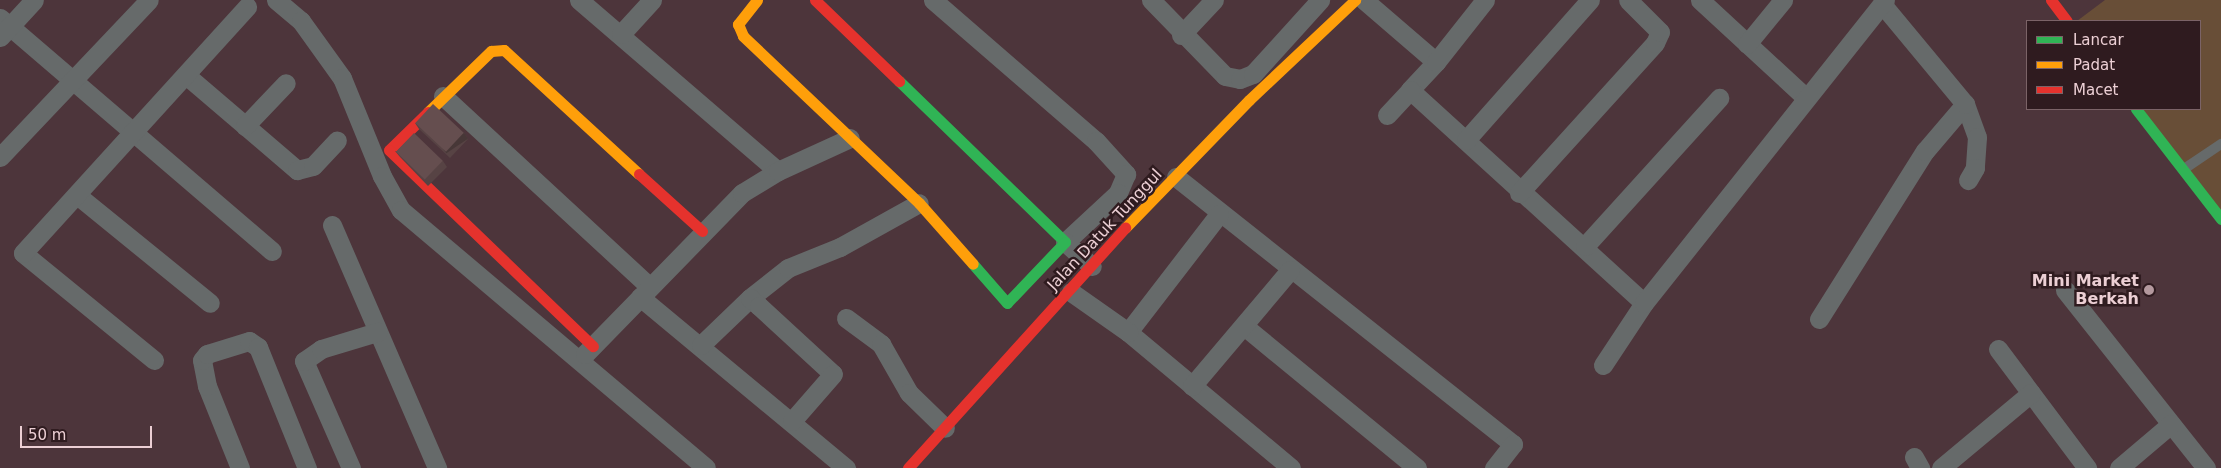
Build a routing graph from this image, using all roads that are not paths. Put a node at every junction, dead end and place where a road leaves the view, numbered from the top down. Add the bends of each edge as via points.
1 (34, 0) edge
2 (149, 0) edge
3 (276, 0) edge
4 (579, 0) edge
5 (652, 0) edge
6 (757, 0) edge
7 (815, 0) edge
8 (933, 0) edge
9 (1151, 0) edge
10 (1214, 0) edge
11 (1320, 0) edge
12 (1355, 0) edge
13 (1364, 0) edge
14 (1485, 0) edge
15 (1590, 0) edge
16 (1628, 0) edge
17 (1700, 0) edge
18 (1783, 0) edge
19 (2051, 0) edge
20 (1883, 2) edge
21 (247, 8) dead end
22 (2066, 20) edge
23 (3, 27) edge
24 (621, 34) junction
25 (1181, 35) junction
26 (1747, 44) junction
27 (1436, 62) junction
28 (187, 76) junction
29 (71, 81) junction
30 (286, 83) dead end
31 (1410, 90) junction
32 (443, 96) junction
33 (1805, 97) junction
34 (1719, 98) dead end
35 (1965, 104) junction
36 (2137, 110) edge
37 (1387, 115) dead end
38 (245, 126) junction
39 (132, 135) junction
40 (850, 138) junction
41 (337, 140) dead end
42 (1466, 140) junction
43 (2221, 144) edge
44 (0, 157) edge
45 (2184, 169) junction
46 (778, 171) junction
47 (1176, 177) junction
48 (1968, 180) dead end
49 (1519, 193) junction
50 (77, 195) junction
51 (919, 203) junction
52 (1219, 214) junction
53 (2221, 219) edge
54 (332, 225) dead end
55 (702, 231) junction
56 (1065, 242) junction
57 (1585, 246) junction
58 (272, 252) dead end
59 (1092, 266) junction
60 (1290, 270) junction
61 (2065, 290) dead end
62 (644, 291) junction
63 (1071, 292) junction
64 (750, 298) junction
65 (210, 303) dead end
66 (1644, 303) junction
67 (846, 318) dead end
68 (1819, 319) dead end
69 (1244, 326) junction
70 (377, 332) junction
71 (1128, 332) junction
72 (701, 345) junction
73 (593, 346) junction
74 (1998, 349) dead end
75 (154, 360) dead end
76 (578, 361) junction
77 (1603, 365) dead end
78 (1192, 386) junction
79 (2031, 393) junction
80 (792, 421) junction
81 (2171, 424) junction
82 (945, 428) junction
83 (2079, 465) edge
84 (240, 468) edge
85 (307, 468) edge
86 (351, 468) edge
87 (437, 468) edge
88 (706, 468) edge
89 (846, 468) edge
90 (908, 468) edge
91 (1291, 468) edge
92 (1417, 468) edge
93 (1494, 468) edge
94 (1941, 468) edge
95 (2119, 468) edge
96 (2206, 468) edge

1 - 23 street
2 - 29 street
3 - 76 street via 302,21 342,78 382,176 401,210
4 - 24 street
5 - 24 street
6 - 40 street via 738,24 743,36
7 - 56 street
8 - 56 street via 1096,141 1126,174 1118,193
9 - 25 street
10 - 25 street
11 - 25 street via 1253,74 1240,79 1224,76
12 - 47 street, Jalan Datuk Tunggul
13 - 27 street
14 - 27 street
15 - 42 street
16 - 49 street via 1660,32 1655,43
17 - 26 street
18 - 26 street
19 - 22 street
20 - 33 street
20 - 35 street
21 - 28 street
23 - 29 street
24 - 46 street
26 - 33 street
27 - 31 street
28 - 38 street
28 - 39 street
29 - 39 street
29 - 44 street
30 - 38 street
31 - 37 street
31 - 42 street
32 - 55 street via 491,51 511,52
32 - 62 street
32 - 73 street via 388,150
33 - 66 street
34 - 57 street
35 - 48 street via 1977,137 1975,168
35 - 68 street via 1925,151
36 - 45 street
38 - 41 street via 302,171 313,166
39 - 50 street
39 - 58 street
40 - 46 street
40 - 51 street
42 - 49 street
43 - 45 lane
45 - 53 street
46 - 55 street via 742,193
47 - 52 street
47 - 59 street, Jalan Datuk Tunggul
49 - 57 street
50 - 65 street
50 - 75 street via 27,245 25,258
51 - 56 street via 1007,303
51 - 64 street via 840,247 788,268
52 - 60 street
52 - 71 street
54 - 70 street
55 - 62 street
56 - 59 street
57 - 66 street
59 - 63 street, Jalan Datuk Tunggul
60 - 69 street
60 - 93 street via 1513,444
61 - 81 street
62 - 72 street
62 - 73 street
63 - 71 street
63 - 82 street, Jalan Datuk Tunggul via 998,364
64 - 72 street
64 - 80 street via 833,374
66 - 77 street
67 - 82 street via 881,344 909,393
69 - 78 street
69 - 92 street
70 - 86 street via 321,348 304,361
70 - 87 street
71 - 78 street
72 - 80 street
73 - 76 street
74 - 79 street
76 - 88 street
78 - 91 street
79 - 83 street
79 - 94 street
80 - 89 street
81 - 95 street
81 - 96 street
82 - 90 street, Jalan Datuk Tunggul
84 - 85 street via 207,386 202,360 208,354 249,341 258,347

